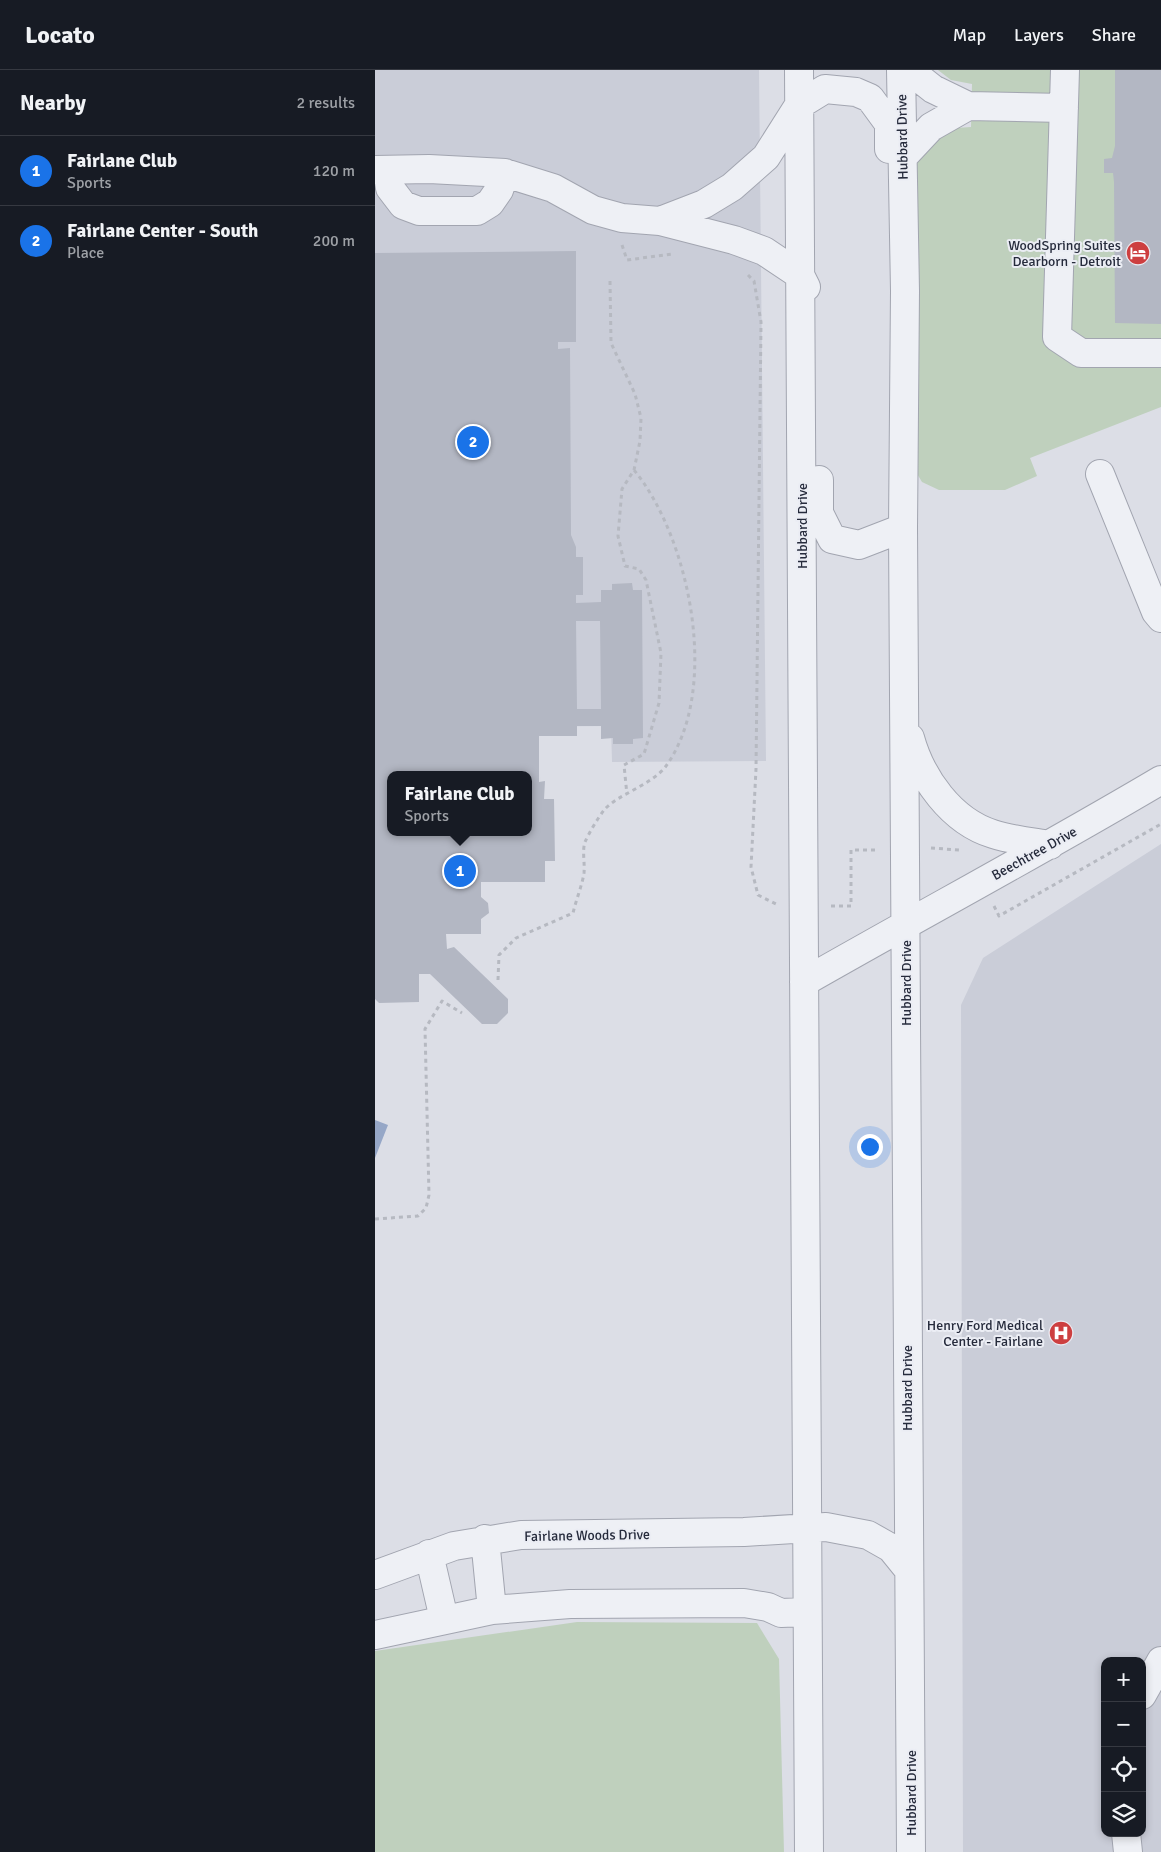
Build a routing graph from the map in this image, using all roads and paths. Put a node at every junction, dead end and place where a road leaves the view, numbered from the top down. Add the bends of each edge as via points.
1 (799, 70) edge
2 (901, 70) edge
3 (909, 70) edge
4 (1065, 70) edge
5 (799, 105) junction
6 (968, 106) junction
7 (1064, 108) junction
8 (902, 158) junction
9 (381, 170) edge
10 (505, 173) junction
11 (660, 221) junction
12 (676, 254) dead end
13 (627, 260) dead end
14 (747, 274) dead end
15 (800, 275) junction
16 (610, 281) dead end
17 (905, 291) junction
18 (1161, 353) edge
19 (635, 470) junction
20 (1100, 474) dead end
21 (903, 528) junction
22 (1161, 618) edge
23 (905, 717) junction
24 (1161, 780) edge
25 (627, 795) junction
26 (1161, 824) edge
27 (1050, 845) junction
28 (937, 847) dead end
29 (884, 849) dead end
30 (964, 850) dead end
31 (828, 906) dead end
32 (781, 907) dead end
33 (999, 916) dead end
34 (906, 923) junction
35 (498, 980) dead end
36 (804, 982) junction
37 (462, 1013) dead end
38 (375, 1219) edge
39 (805, 1527) junction
40 (485, 1540) junction
41 (429, 1554) junction
42 (908, 1569) junction
43 (375, 1575) edge
44 (492, 1610) junction
45 (806, 1612) junction
46 (444, 1618) junction
47 (375, 1635) edge
48 (1161, 1661) edge
49 (1146, 1686) edge
50 (1126, 1837) edge
51 (809, 1852) edge
52 (911, 1852) edge
53 (1128, 1852) edge

1 - 5 street, Hubbard Drive
2 - 8 street, Hubbard Drive
3 - 6 street via 933,90
4 - 7 street
5 - 11 street via 767,157 749,173 704,204
5 - 15 street, Hubbard Drive
5 - 17 street via 825,89 856,92 870,98 889,124 890,242
6 - 7 street
6 - 8 street via 931,127
7 - 18 street via 1057,336 1081,353
8 - 17 street, Hubbard Drive
9 - 10 street
9 - 10 street via 403,205 419,211 477,211 490,203
10 - 11 street via 553,188 593,210 622,218
11 - 15 street via 764,251
12 - 13 path
14 - 32 path via 754,282 761,322 762,367 757,495 756,769 751,867 758,895
15 - 21 street via 818,315 819,513 832,539 859,545
15 - 36 street, Hubbard Drive
16 - 19 path via 611,343 635,394 641,418
17 - 21 street, Hubbard Drive
19 - 25 path via 622,489 618,536 625,566 639,569 646,580 661,653 659,703 644,754 624,765
19 - 25 path via 647,486 672,538 692,605 695,678 686,731 665,767
20 - 22 street
21 - 23 street, Hubbard Drive
23 - 27 street via 912,745 924,772 961,818 994,835
23 - 34 street, Hubbard Drive
24 - 27 street, Beechtree Drive
25 - 35 path via 605,809 584,844 584,874 573,913 516,938 499,955
26 - 33 path
27 - 34 street, Beechtree Drive
28 - 30 path
29 - 31 path via 851,850 851,906
34 - 36 street, Hubbard Drive
34 - 42 street, Hubbard Drive
36 - 39 street, Hubbard Drive
37 - 38 path via 442,1001 425,1028 429,1195 426,1208 418,1216
39 - 40 street, Fairlane Woods Drive via 744,1532 521,1536
39 - 42 street, Fairlane Woods Drive via 826,1527 868,1535 891,1548
39 - 45 street, Hubbard Drive
40 - 41 street, Fairlane Woods Drive
40 - 44 street
41 - 43 street, Fairlane Woods Drive
41 - 46 street
42 - 52 street, Hubbard Drive
44 - 45 street via 570,1604 744,1603 781,1613
44 - 46 street
45 - 51 street, Hubbard Drive
46 - 47 street
48 - 49 street
50 - 53 street

